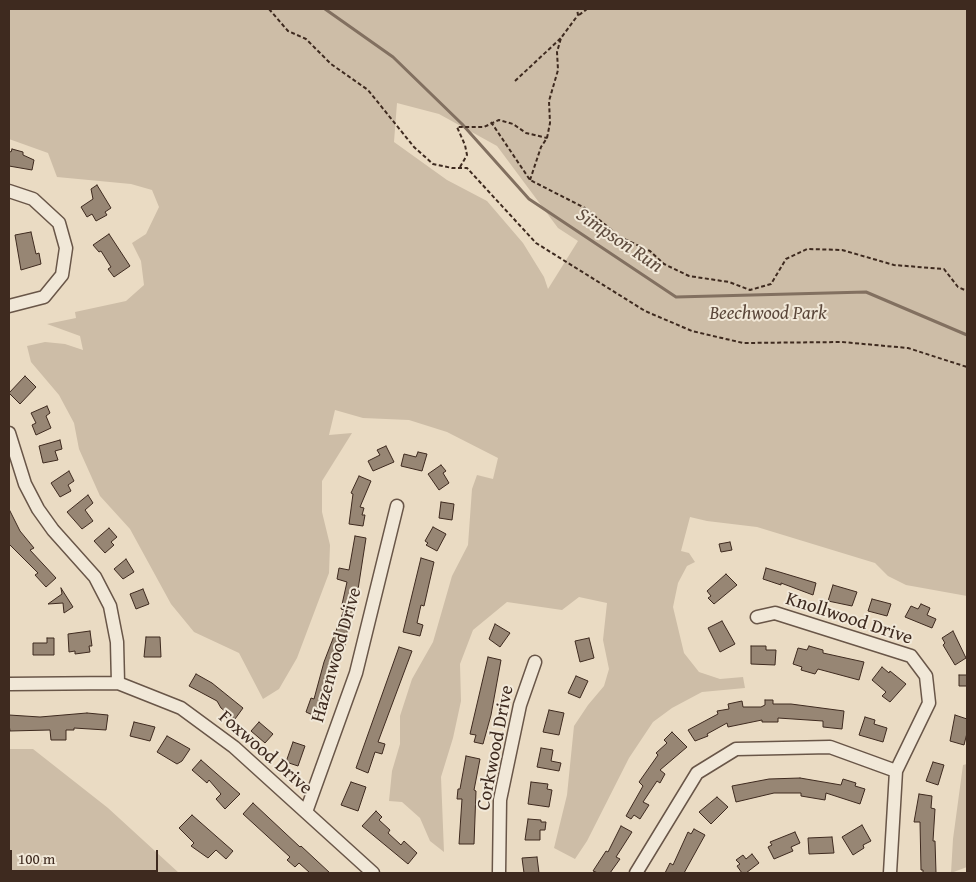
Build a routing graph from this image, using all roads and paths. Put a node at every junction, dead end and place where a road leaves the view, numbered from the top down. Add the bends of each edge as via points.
1 (269, 9) edge
2 (577, 9) edge
3 (587, 9) edge
4 (578, 15) junction
5 (561, 38) junction
6 (515, 81) dead end
7 (491, 122) junction
8 (548, 138) junction
9 (459, 168) junction
10 (530, 180) junction
11 (9, 191) edge
12 (967, 291) edge
13 (9, 306) edge
14 (967, 367) edge
15 (9, 434) edge
16 (397, 506) dead end
17 (757, 617) dead end
18 (535, 662) dead end
19 (118, 683) junction
20 (9, 684) edge
21 (896, 771) junction
22 (306, 812) junction
23 (373, 873) edge
24 (499, 873) edge
25 (636, 873) edge
26 (890, 873) edge

1 - 9 path via 288,31 306,39 331,64 368,90 414,147 433,164
2 - 4 path
3 - 4 path
4 - 5 path
5 - 6 path
5 - 8 path via 557,52 558,70 548,100
7 - 8 path via 499,120 526,133
7 - 9 path via 484,127 457,127 466,156
7 - 10 path
8 - 10 path via 541,147
9 - 14 path via 467,168 536,244 645,311 692,331 742,343 842,342 908,348
10 - 12 path via 585,208 620,237 690,276 728,282 750,290 771,284 786,259 807,249 842,250 894,265 944,268 958,287
11 - 13 street via 32,199 59,224 66,248 62,275 44,298
15 - 19 street via 25,484 38,509 95,577 110,606 117,642
16 - 22 street, Hazenwood Drive via 356,673
17 - 21 street, Knollwood Drive via 775,613 911,656 926,676 929,703
18 - 24 street, Corkwood Drive via 520,705 500,800
19 - 20 street, Foxwood Drive
19 - 22 street, Foxwood Drive via 182,708 234,748
21 - 25 street via 830,747 736,750 696,773
21 - 26 street, Knollwood Drive
22 - 23 street, Foxwood Drive

